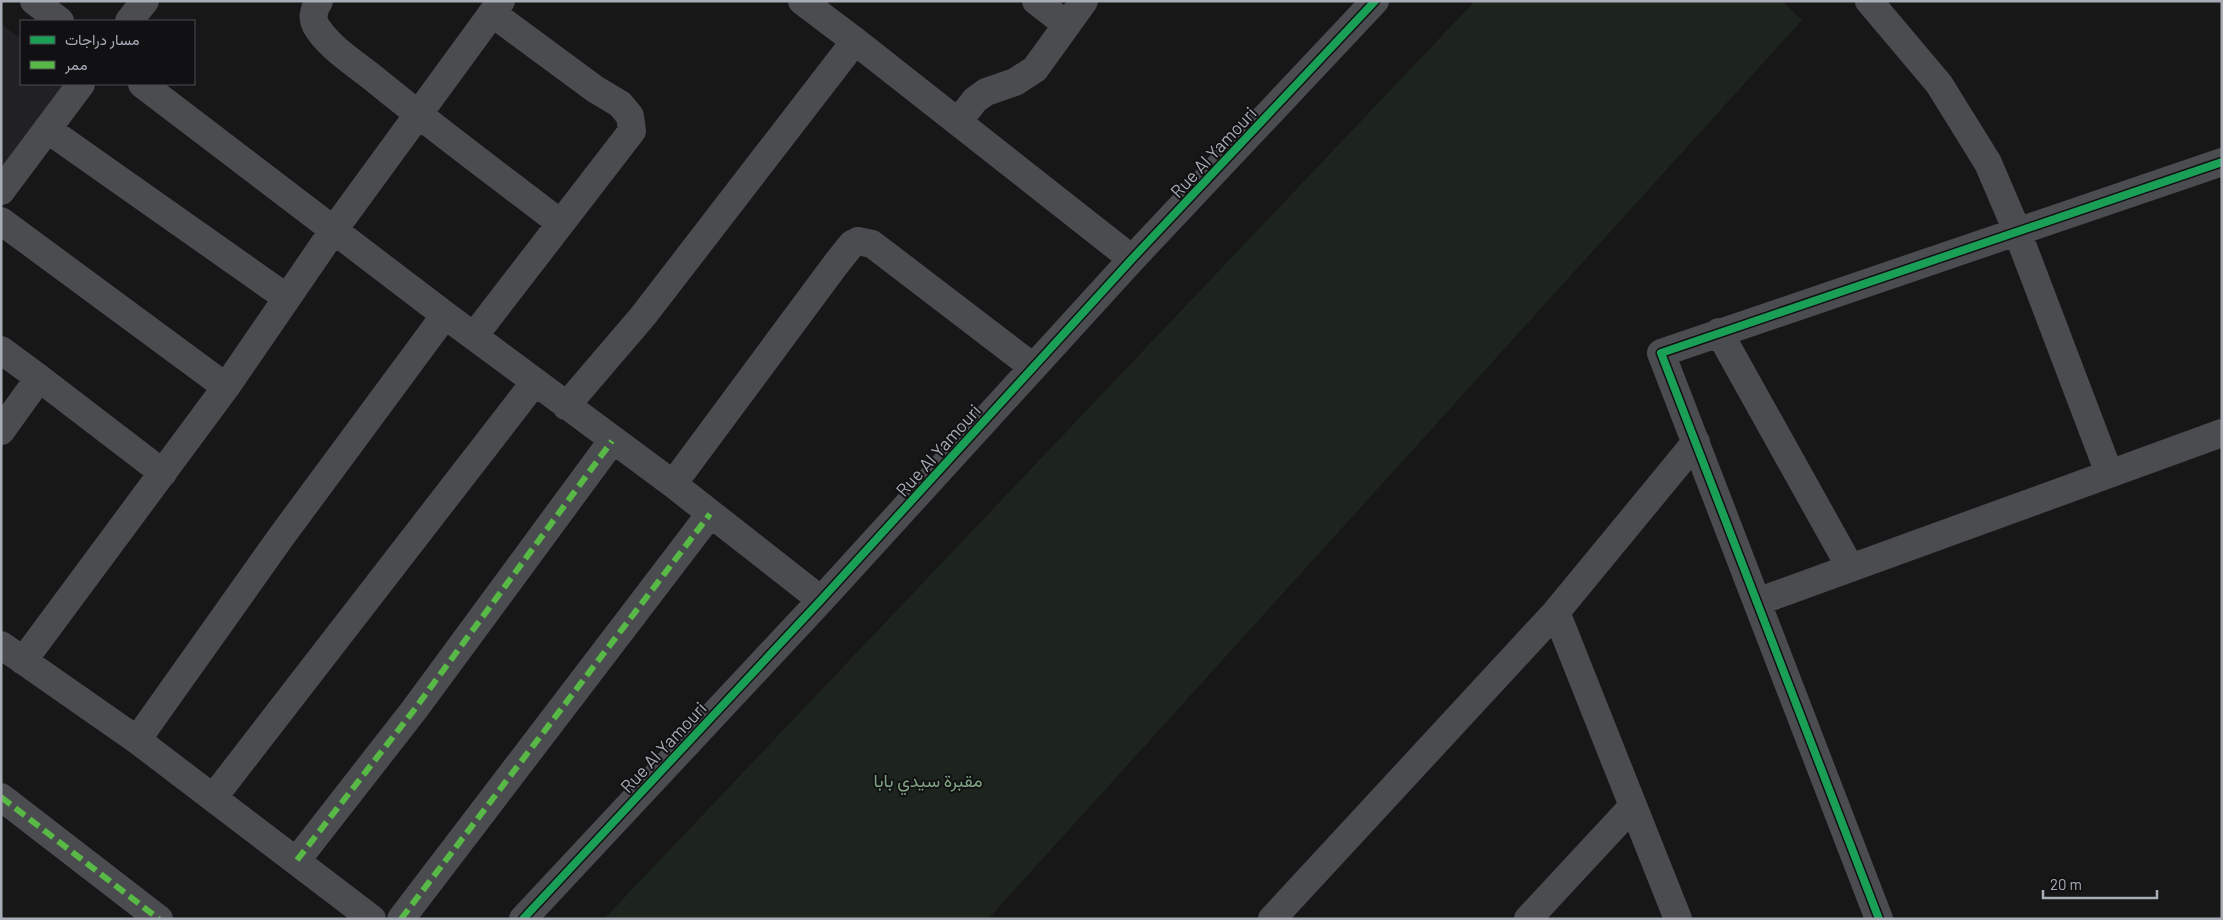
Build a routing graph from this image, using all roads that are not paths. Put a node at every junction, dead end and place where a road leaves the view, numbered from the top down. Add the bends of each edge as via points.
1 (34, 1) edge
2 (145, 1) edge
3 (319, 1) edge
4 (802, 1) edge
5 (1036, 1) edge
6 (1084, 1) edge
7 (1375, 1) edge
8 (1869, 1) edge
9 (497, 7) edge
10 (59, 20) edge
11 (130, 20) edge
12 (1067, 25) junction
13 (855, 41) junction
14 (80, 85) edge
15 (143, 85) edge
16 (418, 114) junction
17 (958, 122) junction
18 (47, 129) junction
19 (2222, 162) edge
20 (1, 191) edge
21 (1, 221) edge
22 (560, 223) junction
23 (333, 231) junction
24 (2017, 231) junction
25 (1132, 259) junction
26 (287, 298) junction
27 (445, 315) junction
28 (1719, 332) junction
29 (474, 336) junction
30 (1, 350) edge
31 (1033, 367) junction
32 (39, 378) junction
33 (534, 382) junction
34 (226, 387) junction
35 (566, 406) junction
36 (1, 431) edge
37 (2222, 433) edge
38 (612, 441) junction
39 (1696, 442) junction
40 (163, 473) junction
41 (2109, 473) junction
42 (673, 484) junction
43 (710, 514) junction
44 (1850, 567) junction
45 (821, 600) junction
46 (1757, 602) junction
47 (1556, 612) junction
48 (12, 653) edge
49 (137, 740) junction
50 (1, 797) edge
51 (213, 798) junction
52 (1633, 806) junction
53 (297, 860) junction
54 (159, 919) edge
55 (372, 919) edge
56 (401, 919) edge
57 (523, 919) edge
58 (1272, 919) edge
59 (1528, 919) edge
60 (1678, 919) edge
61 (1879, 919) edge

1 - 10 street
2 - 11 street
3 - 16 street via 313,16 318,29 336,48
4 - 13 street
5 - 12 street
6 - 12 street
7 - 25 street, Rue Al Yamouri
8 - 24 street via 1939,84 1988,163
9 - 16 street
9 - 22 street via 595,89 620,104 630,116 632,131
12 - 17 street via 1035,69 1015,82 986,92 975,100
13 - 17 street
13 - 35 street via 643,316
14 - 18 street
15 - 23 street
16 - 22 street
16 - 23 street
17 - 25 street
18 - 20 street
18 - 26 street
19 - 24 street
21 - 34 street
22 - 29 street
23 - 26 street
23 - 27 street
24 - 28 street
24 - 41 street
25 - 31 street, Rue Al Yamouri
26 - 34 street
27 - 29 street
27 - 49 street via 281,537
28 - 39 street via 1661,353
28 - 44 street
29 - 33 street
30 - 32 street
31 - 42 street via 872,244 858,241 836,264
31 - 45 street, Rue Al Yamouri
32 - 36 street
32 - 40 street
33 - 35 street
33 - 51 street
34 - 40 street
35 - 38 street
37 - 41 street
38 - 42 street
38 - 53 street via 414,710
39 - 46 street
39 - 47 street
40 - 48 street
41 - 44 street
42 - 43 street
43 - 45 street
43 - 56 street
44 - 46 street
45 - 57 street, Rue Al Yamouri
46 - 61 street
47 - 52 street
47 - 58 street
48 - 49 street
49 - 51 street
50 - 54 street
51 - 53 street
52 - 59 street
52 - 60 street
53 - 55 street

